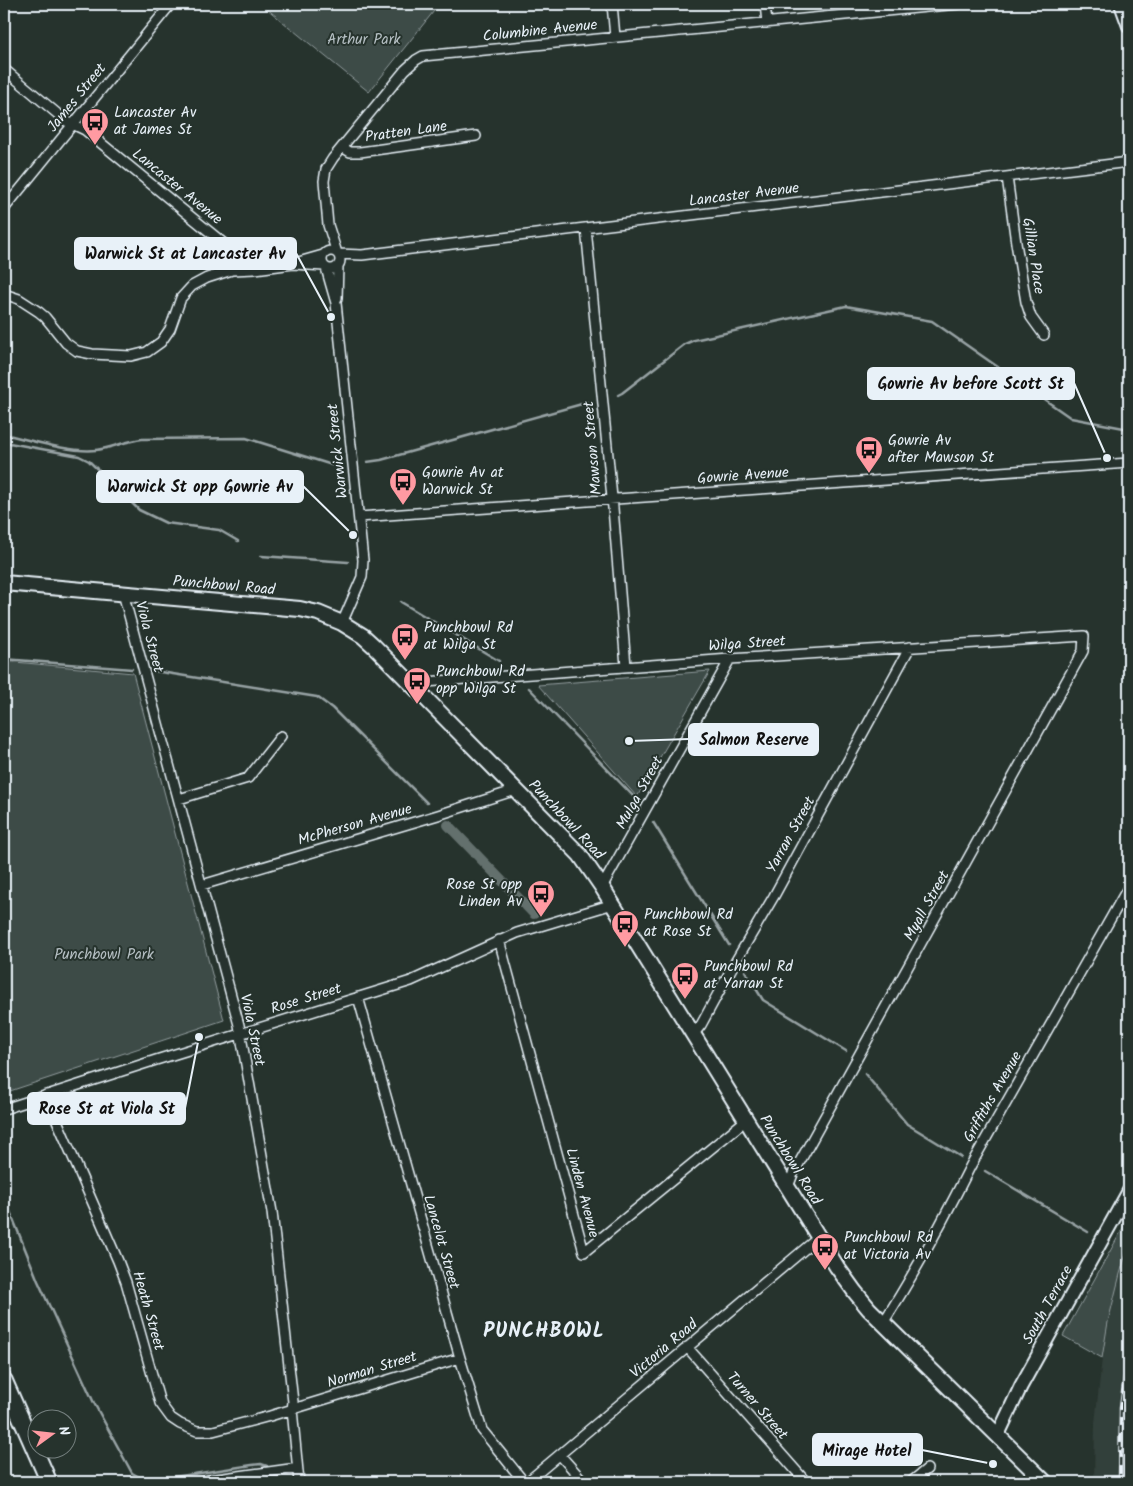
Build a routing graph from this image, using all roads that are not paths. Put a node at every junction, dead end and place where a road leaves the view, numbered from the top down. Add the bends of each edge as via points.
1 (171, 4) edge
2 (612, 4) edge
3 (765, 4) edge
4 (958, 4) edge
5 (1122, 4) edge
6 (921, 6) edge
7 (767, 22) junction
8 (1129, 26) edge
9 (615, 37) junction
10 (4, 69) edge
11 (74, 124) junction
12 (476, 136) dead end
13 (342, 147) junction
14 (1129, 162) edge
15 (1007, 177) junction
16 (4, 209) edge
17 (328, 224) junction
18 (586, 228) junction
19 (324, 254) junction
20 (338, 254) junction
21 (362, 255) junction
22 (293, 264) junction
23 (338, 266) junction
24 (325, 267) junction
25 (255, 269) junction
26 (4, 294) edge
27 (336, 303) junction
28 (1044, 335) dead end
29 (1129, 463) edge
30 (612, 499) junction
31 (359, 516) junction
32 (4, 583) edge
33 (123, 593) junction
34 (342, 623) junction
35 (1084, 636) joint
36 (910, 647) junction
37 (730, 659) junction
38 (626, 666) junction
39 (412, 683) junction
40 (280, 736) dead end
41 (516, 790) junction
42 (178, 798) junction
43 (202, 885) junction
44 (1129, 886) edge
45 (602, 887) junction
46 (613, 904) junction
47 (499, 940) junction
48 (358, 997) junction
49 (240, 1033) junction
50 (693, 1035) junction
51 (46, 1094) junction
52 (4, 1109) edge
53 (746, 1120) junction
54 (788, 1187) junction
55 (1129, 1191) edge
56 (819, 1237) junction
57 (883, 1324) junction
58 (687, 1347) junction
59 (460, 1358) junction
60 (4, 1380) edge
61 (292, 1409) junction
62 (998, 1435) junction
63 (560, 1455) junction
64 (297, 1468) junction
65 (927, 1469) dead end
66 (1037, 1480) edge
67 (50, 1482) edge
68 (203, 1482) edge
69 (299, 1482) edge
70 (526, 1482) edge
71 (584, 1482) edge
72 (806, 1482) edge
73 (911, 1482) edge

1 - 11 street, James Street
2 - 9 street
3 - 7 street
4 - 6 street, Columbine Avenue
5 - 8 street
6 - 7 street, Columbine Avenue
7 - 9 street, Columbine Avenue
9 - 13 street, Columbine Avenue via 423,56 409,66
10 - 11 street, Lancaster Avenue via 66,121
11 - 16 street, James Street
11 - 25 street, Lancaster Avenue
12 - 13 street, Pratten Lane via 360,152 350,152
13 - 17 street, Columbine Avenue via 326,169
14 - 15 street, Lancaster Avenue
15 - 18 street, Lancaster Avenue
15 - 28 street, Gillian Place via 1026,302 1031,318
17 - 19 street
17 - 20 street
18 - 21 street, Lancaster Avenue
18 - 30 street, Mawson Street
19 - 20 street via 332,251
19 - 22 street
19 - 24 street
20 - 21 street, Lancaster Avenue
20 - 23 street
21 - 23 street, Lancaster Avenue
22 - 24 street
22 - 25 street
23 - 24 street
23 - 27 street, Warwick Street
24 - 27 street, Warwick Street
25 - 26 street via 232,270 199,281 181,298 170,329 161,342 148,352 131,356 77,351 39,312
27 - 31 street, Warwick Street
29 - 30 street, Gowrie Avenue
30 - 31 street, Gowrie Avenue
30 - 38 street, Mawson Street
31 - 34 street, Warwick Street via 363,572
32 - 33 main road, Punchbowl Road
33 - 34 main road, Punchbowl Road via 292,607
33 - 42 street, Viola Street
34 - 39 main road, Punchbowl Road via 368,641
35 - 36 street, Wilga Street
35 - 54 street, Myall Street via 1084,651
36 - 37 street, Wilga Street
36 - 50 street, Yarran Street via 774,896
37 - 38 street, Wilga Street
37 - 45 street, Mulga Street
38 - 39 street, Wilga Street
39 - 41 main road, Punchbowl Road
40 - 42 street via 248,778
41 - 43 street, McPherson Avenue
41 - 45 main road, Punchbowl Road via 580,855
42 - 43 street, Viola Street
43 - 49 street, Viola Street
44 - 57 street, Griffiths Avenue
45 - 46 main road, Punchbowl Road
46 - 47 street, Rose Street
46 - 50 main road, Punchbowl Road
47 - 48 street, Rose Street via 425,975
47 - 53 street, Linden Avenue via 584,1252
48 - 49 street, Rose Street
48 - 59 street, Lancelot Street
49 - 51 street, Rose Street
49 - 61 street, Viola Street via 272,1212
50 - 53 main road, Punchbowl Road
51 - 52 street, Rose Street
51 - 61 street, Heath Street via 118,1261 156,1394 164,1411 180,1424 204,1432
53 - 54 main road, Punchbowl Road
54 - 56 main road, Punchbowl Road
55 - 62 street, South Terrace via 1021,1386
56 - 57 main road, Punchbowl Road via 855,1292
56 - 58 street, Victoria Road
57 - 62 main road, Punchbowl Road
58 - 63 street, Victoria Road
58 - 72 street, Turner Street
59 - 61 street, Norman Street
59 - 70 street, Lancelot Street via 482,1430
60 - 67 highway
61 - 64 street, Viola Street
62 - 66 main road, Punchbowl Road
63 - 70 street, Victoria Road
63 - 71 street
64 - 68 street
64 - 69 street, Viola Street
65 - 73 street

